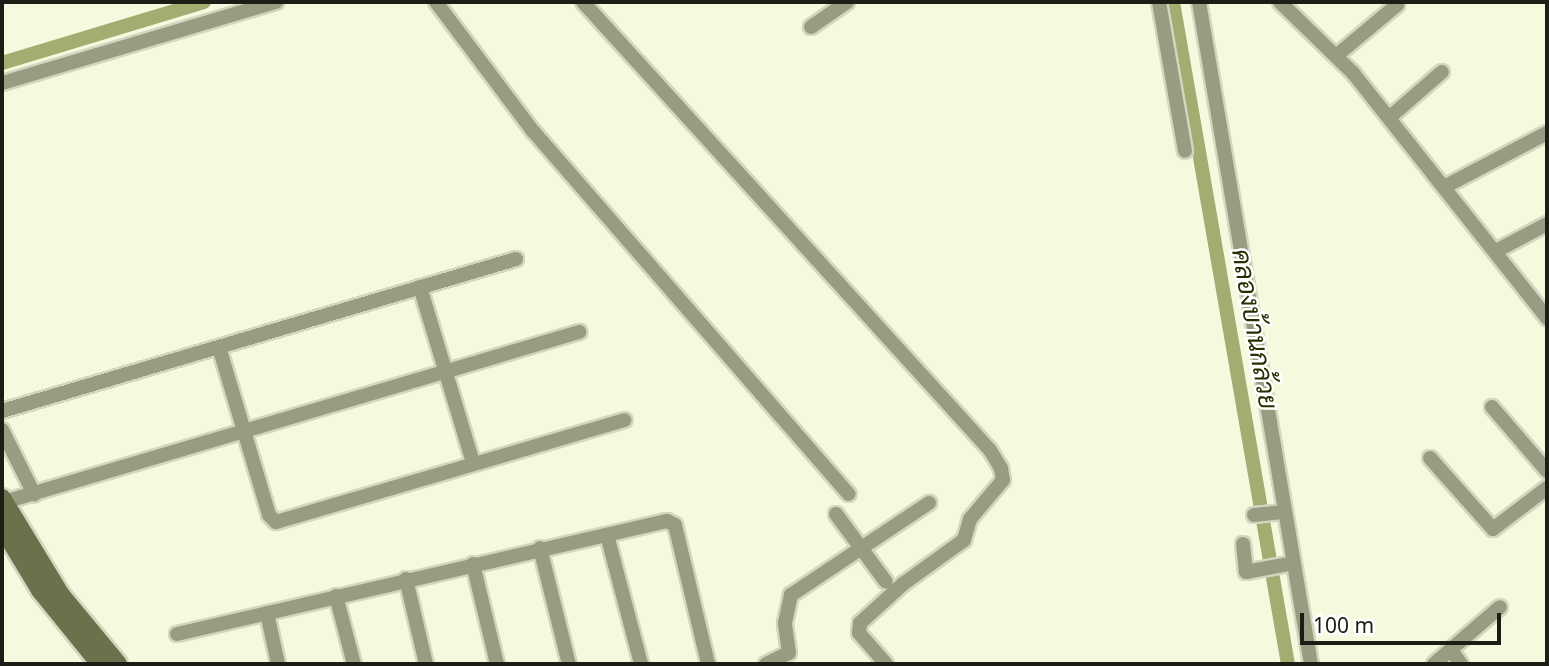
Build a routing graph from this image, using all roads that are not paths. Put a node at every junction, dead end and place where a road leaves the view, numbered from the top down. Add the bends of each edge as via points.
1 (276, 2) edge
2 (436, 2) edge
3 (583, 2) edge
4 (846, 2) edge
5 (1158, 2) edge
6 (1199, 2) edge
7 (1280, 2) edge
8 (1397, 5) dead end
9 (810, 27) dead end
10 (1336, 57) junction
11 (1442, 72) dead end
12 (2, 83) edge
13 (1389, 118) junction
14 (1547, 134) edge
15 (1185, 151) dead end
16 (1446, 186) junction
17 (1547, 224) edge
18 (1496, 251) junction
19 (516, 259) dead end
20 (420, 287) junction
21 (1547, 317) edge
22 (579, 332) dead end
23 (219, 346) junction
24 (446, 372) junction
25 (1492, 407) dead end
26 (2, 411) edge
27 (624, 420) dead end
28 (2, 430) edge
29 (244, 432) junction
30 (1430, 458) dead end
31 (473, 463) junction
32 (1547, 471) edge
33 (1547, 488) edge
34 (34, 494) junction
35 (849, 494) dead end
36 (3, 500) edge
37 (929, 503) dead end
38 (1282, 512) junction
39 (836, 514) dead end
40 (1257, 515) dead end
41 (2, 527) edge
42 (607, 535) junction
43 (1243, 544) dead end
44 (540, 548) junction
45 (861, 548) junction
46 (473, 564) junction
47 (1290, 564) junction
48 (406, 579) junction
49 (886, 582) dead end
50 (336, 596) junction
51 (1500, 607) dead end
52 (267, 613) junction
53 (177, 634) dead end
54 (1451, 650) junction
55 (100, 664) edge
56 (118, 664) edge
57 (278, 664) edge
58 (354, 664) edge
59 (426, 664) edge
60 (497, 664) edge
61 (569, 664) edge
62 (640, 664) edge
63 (708, 664) edge
64 (766, 664) edge
65 (886, 664) edge
66 (1311, 664) edge
67 (1434, 664) edge
68 (1461, 664) edge

1 - 12 street
2 - 35 street via 533,131
3 - 65 street via 990,450 1001,468 1003,481 970,519 964,540 903,584 860,623 859,632
4 - 9 street
5 - 15 street
6 - 38 street
7 - 10 street
8 - 10 street
10 - 13 street
11 - 13 street
13 - 16 street
14 - 16 street
16 - 18 street
17 - 18 street
18 - 21 street
19 - 20 street
20 - 23 street
20 - 24 street
22 - 24 street
23 - 26 street
23 - 29 street
24 - 29 street
24 - 31 street
25 - 32 street
27 - 31 street
28 - 34 street
29 - 31 street via 269,515 276,522
29 - 34 street
30 - 33 street via 1493,529
34 - 36 street
36 - 56 street via 61,595
37 - 45 street
38 - 40 street
38 - 47 street
39 - 45 street
41 - 55 street via 40,590
42 - 44 street
42 - 62 street
42 - 63 street via 667,521 675,525
43 - 47 street via 1244,569 1252,574
44 - 46 street
44 - 61 street
45 - 49 street
45 - 64 street via 790,595 785,623 789,653
46 - 48 street
46 - 60 street
47 - 66 street
48 - 50 street
48 - 59 street
50 - 52 street
50 - 58 street
51 - 54 street
52 - 53 street
52 - 57 street
54 - 67 street
54 - 68 street

